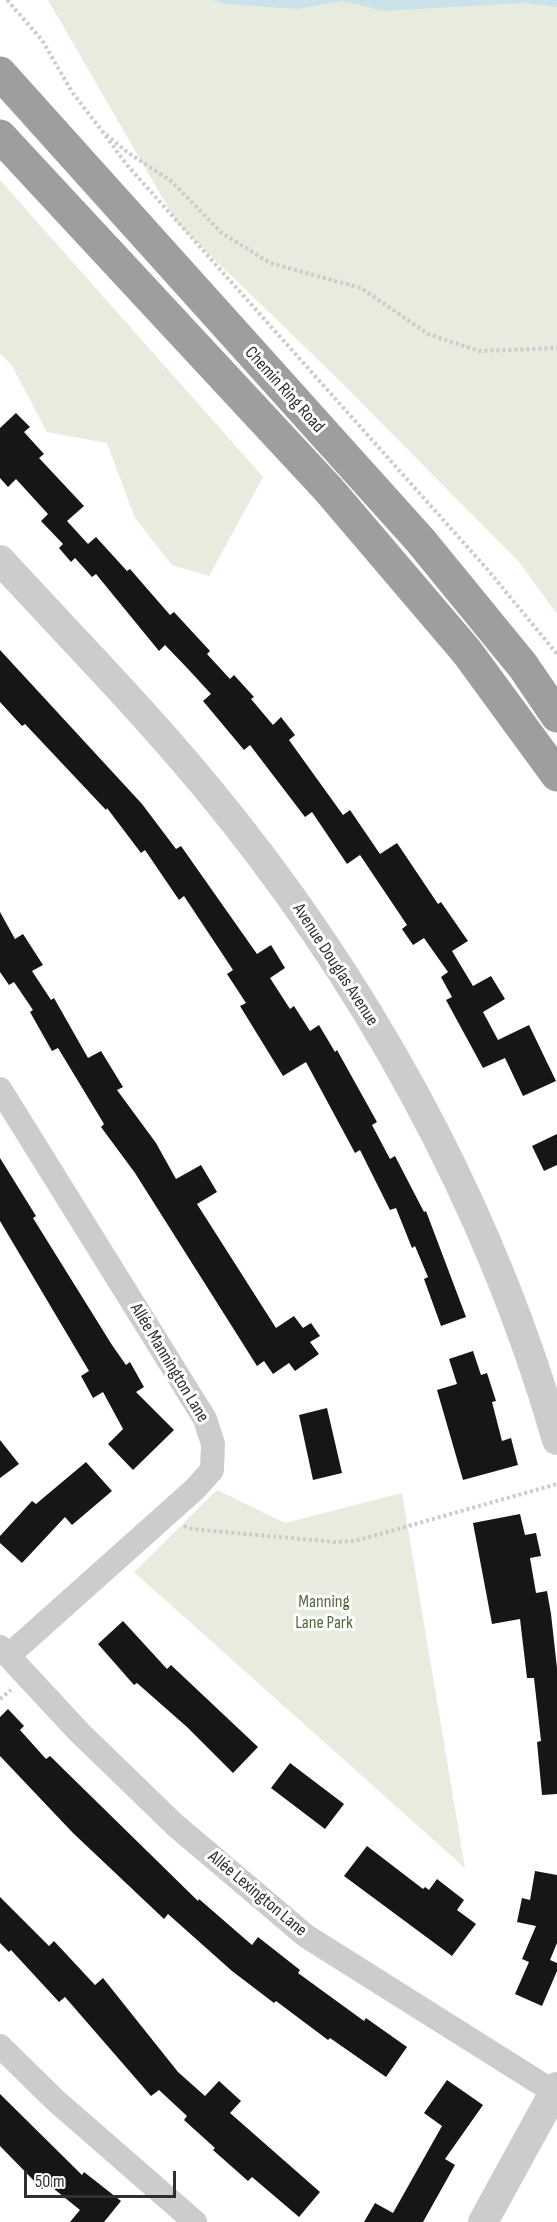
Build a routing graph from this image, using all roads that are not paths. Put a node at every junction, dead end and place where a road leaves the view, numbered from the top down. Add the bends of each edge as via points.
1 (0, 73) edge
2 (0, 136) edge
3 (0, 560) edge
4 (557, 716) edge
5 (557, 775) edge
6 (0, 1089) edge
7 (557, 1440) edge
8 (4, 1651) edge
9 (0, 2046) edge
10 (556, 2090) edge
11 (179, 2217) edge
12 (483, 2222) edge

1 - 4 highway, Chemin Ring Road via 420,540 523,666
2 - 5 highway, Chemin Ring Road via 329,490 467,652
3 - 7 street, Avenue Douglas Avenue via 203,783 302,912 354,991 447,1157 519,1322
6 - 8 street, Allée Mannington Lane via 205,1419 213,1444 212,1470 169,1513
8 - 10 street, Allée Lexington Lane via 176,1825 306,1936
9 - 11 street
10 - 12 street

